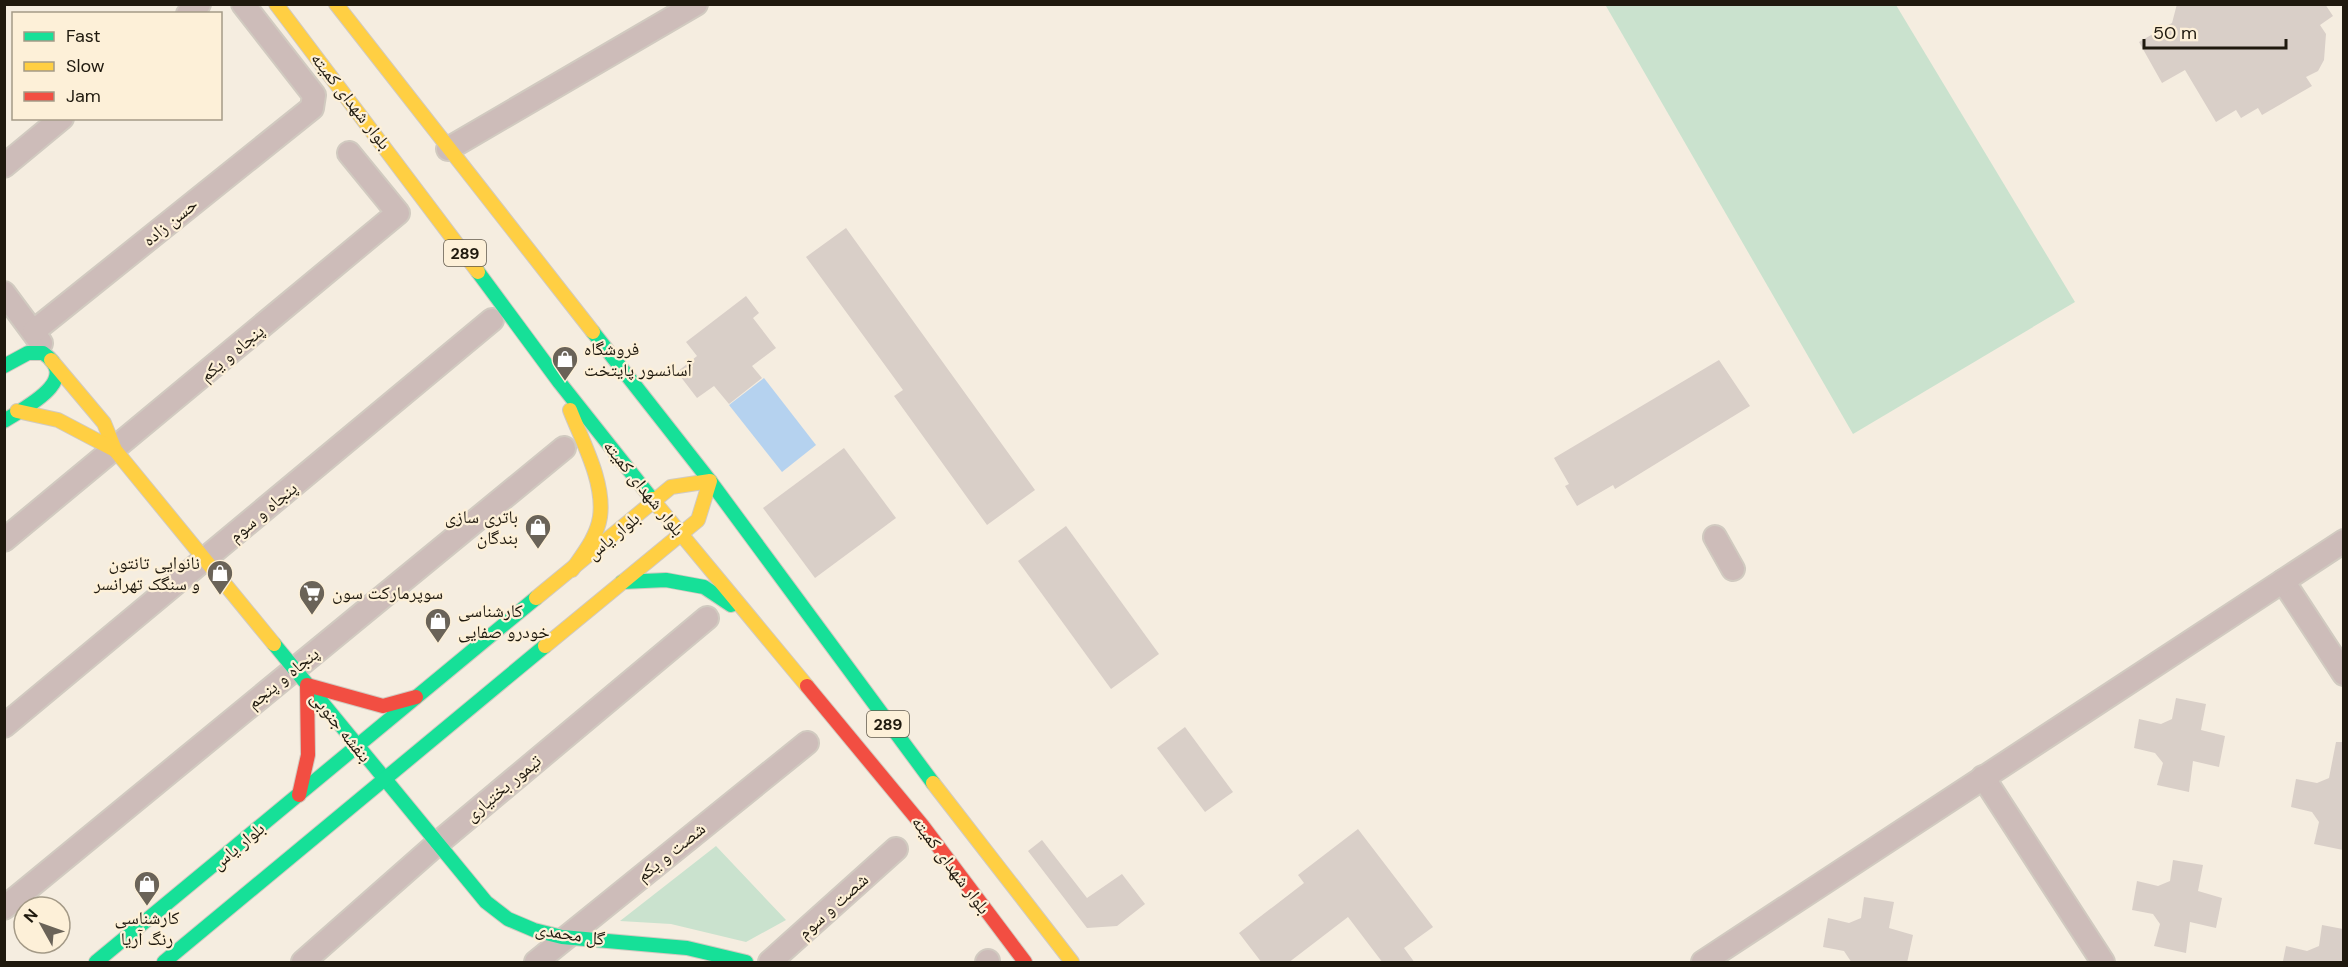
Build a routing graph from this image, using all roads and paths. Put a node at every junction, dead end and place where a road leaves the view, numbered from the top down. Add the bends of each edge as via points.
1 (243, 4) edge
2 (276, 4) edge
3 (336, 4) edge
4 (696, 4) edge
5 (60, 120) edge
6 (448, 149) junction
7 (349, 153) dead end
8 (4, 166) edge
9 (4, 293) edge
10 (492, 320) dead end
11 (34, 331) junction
12 (51, 360) junction
13 (4, 366) edge
14 (560, 383) junction
15 (17, 411) junction
16 (4, 420) edge
17 (564, 448) dead end
18 (115, 450) junction
19 (710, 481) junction
20 (654, 501) junction
21 (638, 515) junction
22 (681, 534) junction
23 (1715, 537) dead end
24 (4, 540) edge
25 (2343, 541) edge
26 (665, 547) junction
27 (205, 560) junction
28 (1733, 569) dead end
29 (572, 570) junction
30 (2283, 581) junction
31 (622, 582) junction
32 (747, 615) junction
33 (707, 618) dead end
34 (2343, 674) edge
35 (300, 677) junction
36 (419, 696) junction
37 (4, 726) edge
38 (807, 743) dead end
39 (357, 747) junction
40 (1983, 777) junction
41 (384, 780) junction
42 (299, 795) junction
43 (438, 843) junction
44 (896, 849) dead end
45 (4, 908) edge
46 (566, 936) junction
47 (96, 963) edge
48 (165, 963) edge
49 (303, 963) edge
50 (536, 963) edge
51 (746, 963) edge
52 (770, 963) edge
53 (1025, 963) edge
54 (1072, 963) edge
55 (1702, 963) edge
56 (2103, 963) edge

1 - 11 street, حسن زاده via 314,95 312,108
2 - 14 main road, بلوار شهدای کمیته / 289
3 - 6 main road, بلوار شهدای کمیته / 289
4 - 6 street
5 - 8 street
6 - 19 main road, بلوار شهدای کمیته / 289
7 - 18 street, پنجاه و یکم via 398,213
9 - 11 street, بنفشه جنوبی
10 - 27 street, پنجاه و سوم
11 - 12 street, بنفشه جنوبی
12 - 13 main road via 45,354 28,351
12 - 15 main road via 56,376 50,392
12 - 18 main road, بنفشه جنوبی via 104,423
14 - 20 main road, بلوار شهدای کمیته / 289
14 - 29 main road via 592,472 601,514 589,547
15 - 16 main road
15 - 18 main road, بنفشه جنوبی via 64,420
17 - 35 street, پنجاه و پنجم
18 - 24 street, پنجاه و یکم
18 - 27 main road, بنفشه جنوبی
19 - 20 main road, بلوار یاس via 671,487
19 - 22 main road via 698,520
19 - 54 main road, بلوار شهدای کمیته / 289 via 897,736
20 - 21 main road, بلوار یاس
20 - 22 main road, بلوار شهدای کمیته / 289
21 - 26 main road via 655,519 662,529
21 - 29 main road, بلوار یاس
22 - 26 main road
22 - 32 main road, بلوار شهدای کمیته / 289
23 - 28 street
25 - 30 street
26 - 31 main road
27 - 35 main road, بنفشه جنوبی
27 - 37 street, پنجاه و سوم
29 - 36 main road, بلوار یاس
30 - 34 street
30 - 40 street
31 - 32 main road via 666,580 704,587
31 - 41 main road
32 - 53 main road, بلوار شهدای کمیته / 289 via 922,825
33 - 43 street, تیمور بختیاری
35 - 36 main road via 383,706
35 - 39 main road, بنفشه جنوبی
35 - 42 main road via 308,756
35 - 45 street, پنجاه و پنجم
36 - 39 main road, بلوار یاس
38 - 46 street, شصت و یکم
39 - 41 main road, بنفشه جنوبی
39 - 42 main road, بلوار یاس
40 - 55 street
40 - 56 street
41 - 43 main road, گل محمدی
41 - 48 main road
42 - 47 main road, بلوار یاس
43 - 46 main road, گل محمدی via 486,902 506,918
43 - 49 street, تیمور بختیاری
44 - 52 street, شصت و سوم
46 - 50 street, شصت و یکم
46 - 51 main road, گل محمدی via 698,948

